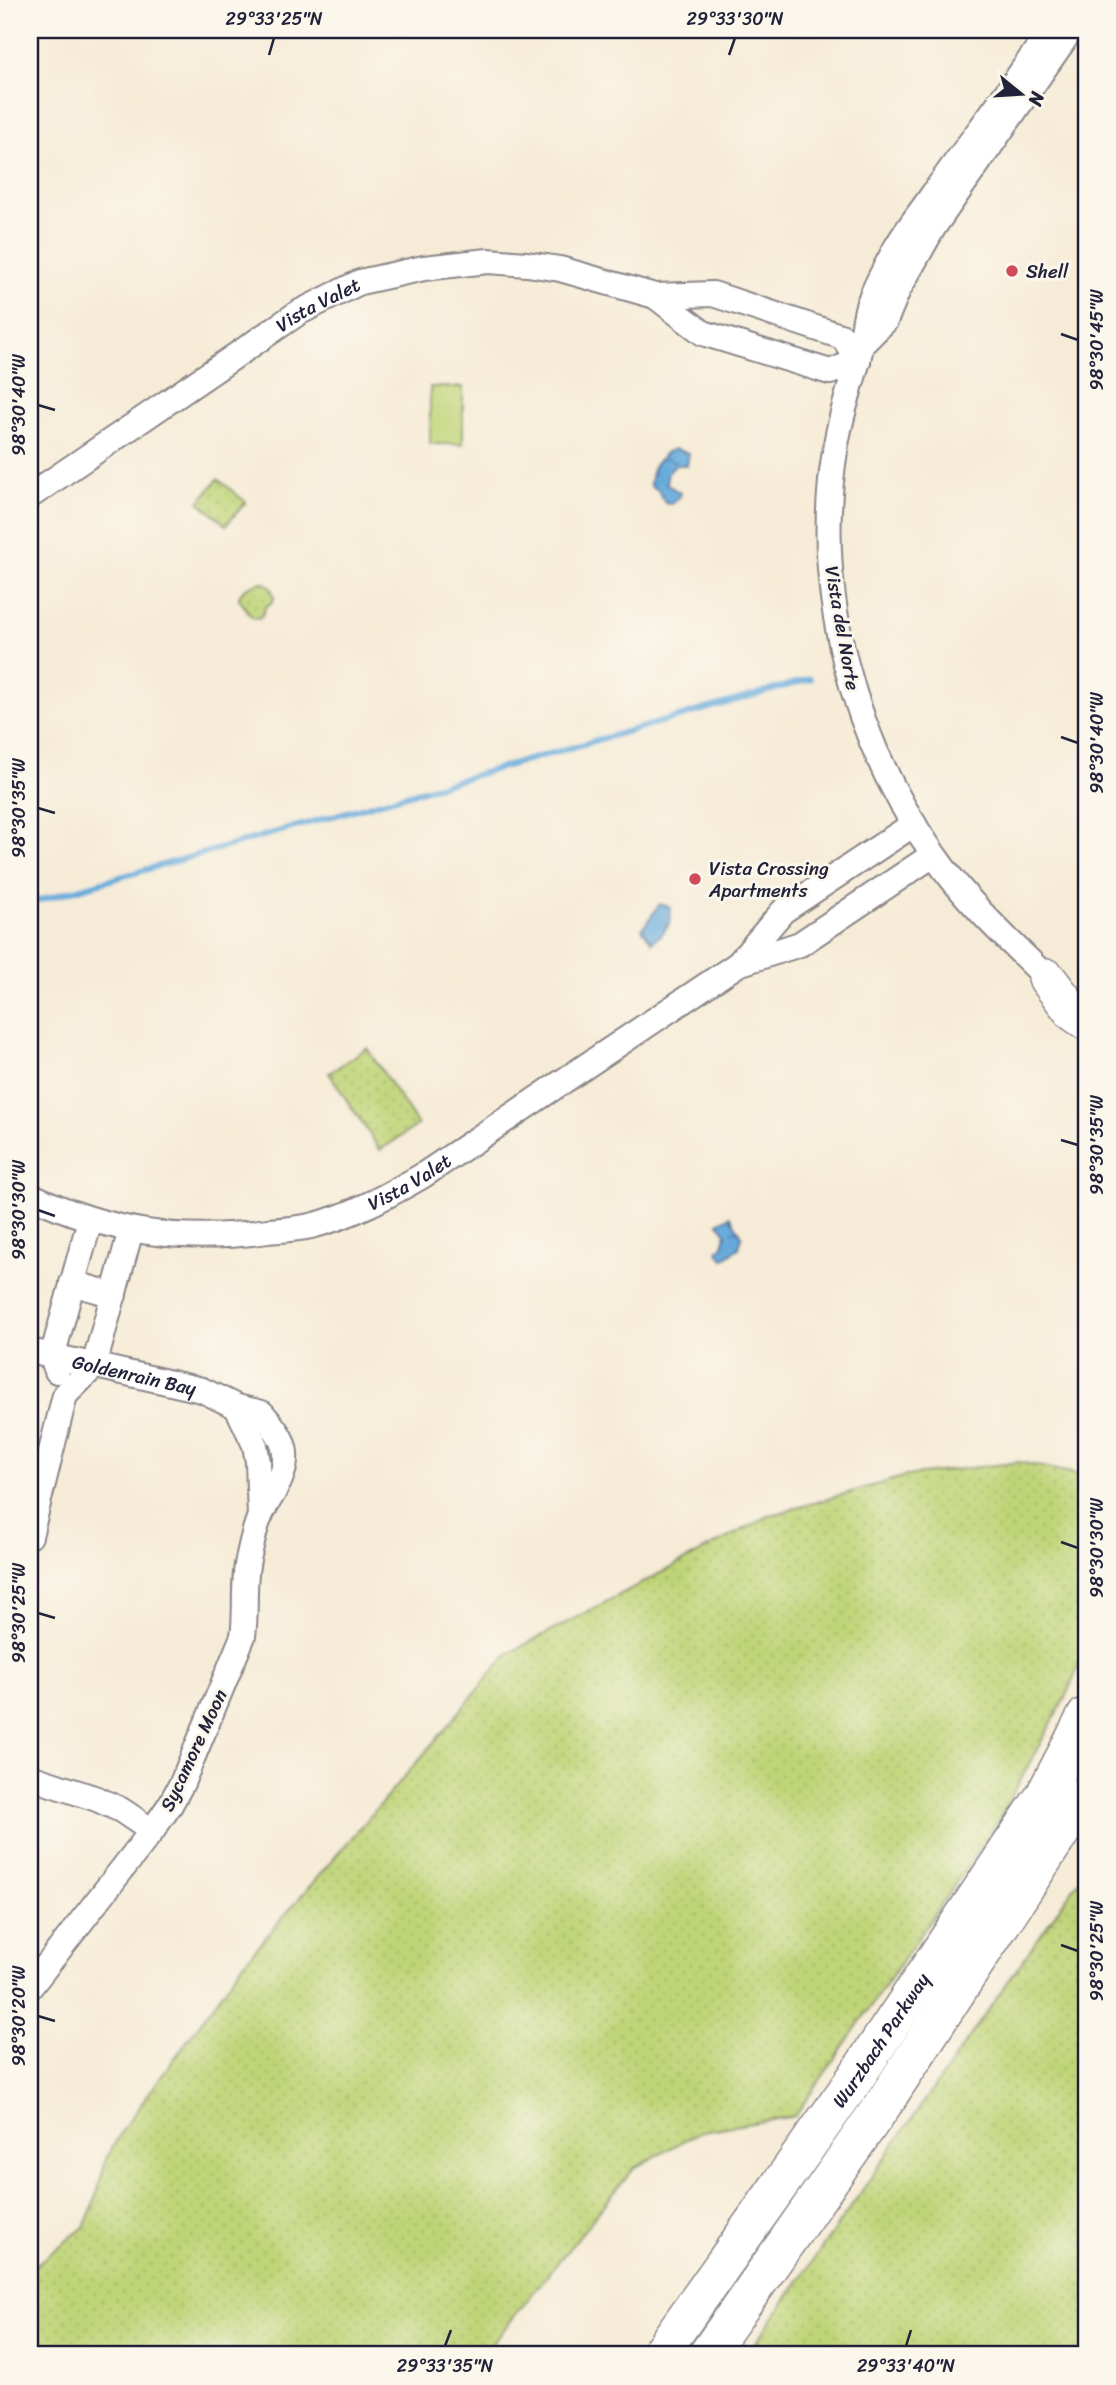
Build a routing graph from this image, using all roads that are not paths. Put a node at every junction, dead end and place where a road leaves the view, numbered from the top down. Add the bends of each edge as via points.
1 (1050, 30) edge
2 (1071, 30) edge
3 (654, 296) junction
4 (861, 352) junction
5 (30, 496) edge
6 (914, 824) junction
7 (933, 855) junction
8 (738, 964) junction
9 (1047, 978) junction
10 (1086, 992) edge
11 (1086, 1021) edge
12 (30, 1195) edge
13 (90, 1220) junction
14 (131, 1230) junction
15 (72, 1283) junction
16 (114, 1295) junction
17 (41, 1354) edge
18 (94, 1366) junction
19 (65, 1395) junction
20 (237, 1407) joint
21 (30, 1536) edge
22 (1086, 1716) edge
23 (30, 1777) edge
24 (1086, 1794) edge
25 (152, 1831) junction
26 (30, 1986) edge
27 (659, 2355) edge
28 (707, 2355) edge

1 - 4 street, Vista del Norte via 893,253 866,312
2 - 4 street, Vista del Norte via 933,228 885,321
3 - 4 street, Vista Valet via 713,294 843,337
3 - 4 street, Vista Valet via 703,333 830,372
3 - 5 street, Vista Valet via 560,269 488,261 360,282 298,313
4 - 6 street, Vista del Norte via 835,451 830,506 834,602 856,701 879,762
6 - 7 street, Vista del Norte
6 - 8 street, Vista Valet via 783,911
7 - 8 street, Vista Valet via 800,944
7 - 9 street, Vista del Norte
8 - 14 street, Vista Valet via 422,1175 349,1213 310,1226 241,1234 170,1235
9 - 10 highway
9 - 11 highway via 1073,1012
12 - 13 street, Vista Valet
13 - 14 street, Vista Valet
13 - 15 street
14 - 16 street
15 - 16 street
15 - 17 street
16 - 18 street
17 - 18 street, Goldenrain Bay
17 - 19 street
18 - 19 street
18 - 20 street, Goldenrain Bay via 202,1390
19 - 21 street
20 - 25 street, Sycamore Moon via 255,1445 260,1517 245,1576 243,1636 182,1783
22 - 27 highway, Wurzbach Parkway via 1029,1819 854,2080
23 - 25 street via 97,1799
24 - 28 highway, Wurzbach Parkway via 884,2103
25 - 26 street, Sycamore Moon

